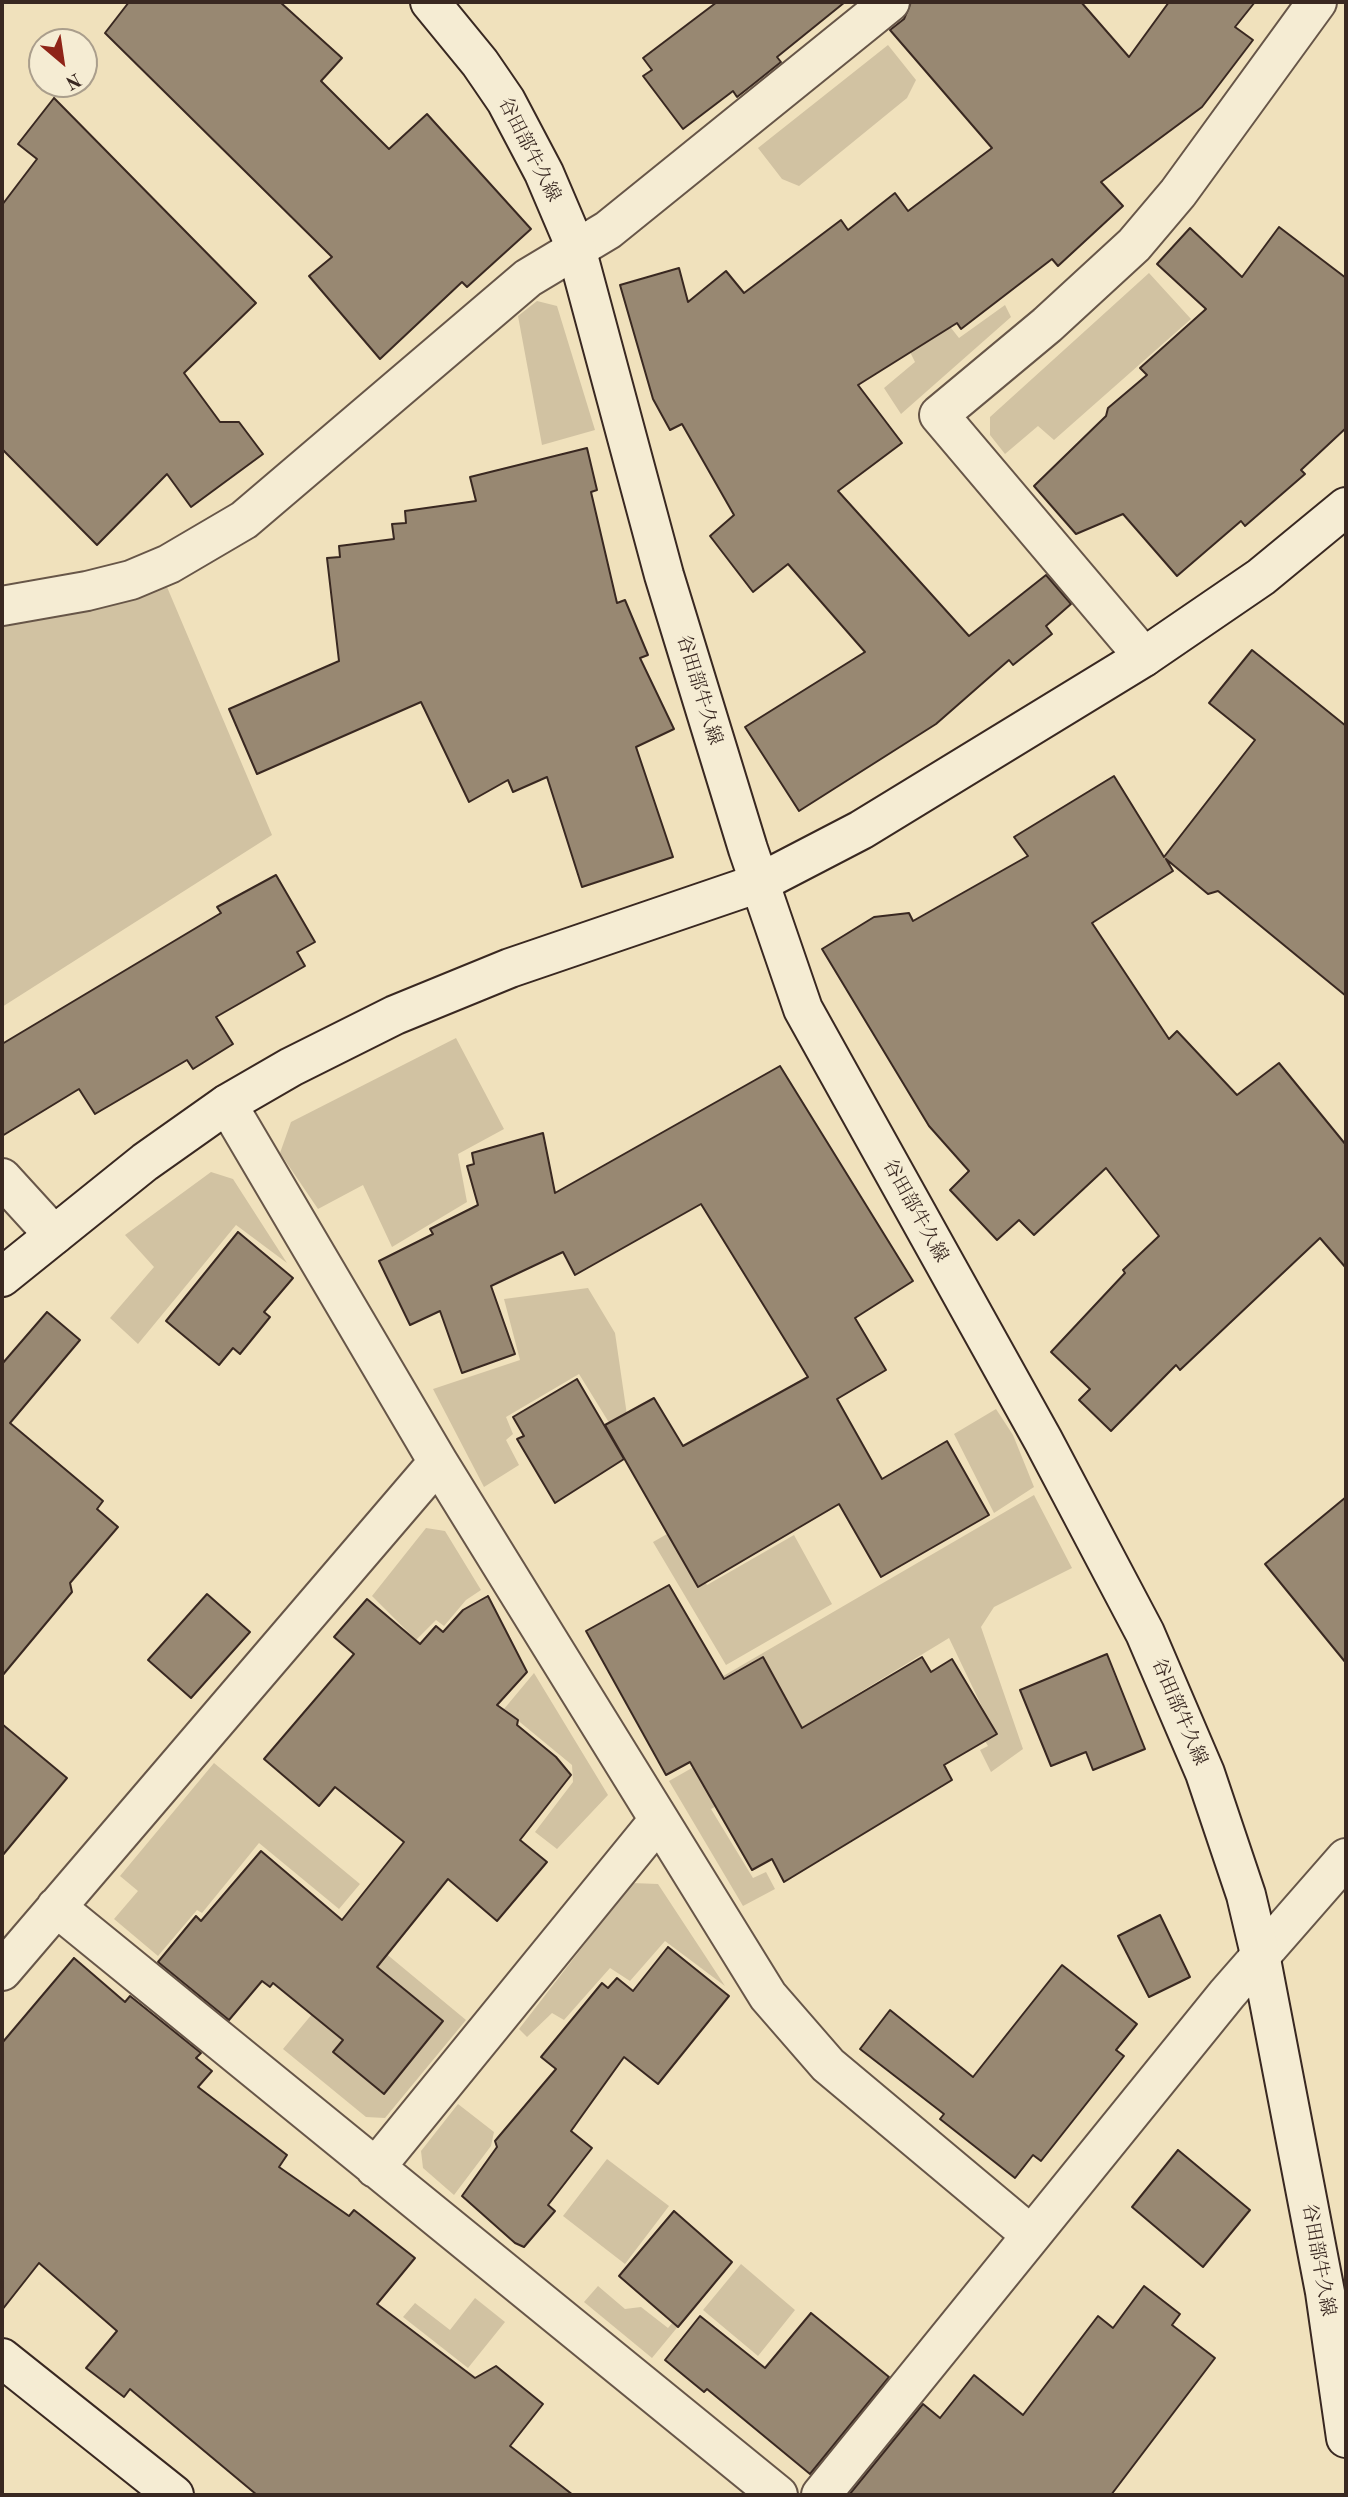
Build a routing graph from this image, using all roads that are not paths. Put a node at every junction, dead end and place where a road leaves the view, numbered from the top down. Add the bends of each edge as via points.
1 (430, 2) edge
2 (890, 2) edge
3 (1317, 2) edge
4 (576, 248) junction
5 (1346, 507) edge
6 (2, 606) edge
7 (1144, 657) junction
8 (758, 883) junction
9 (227, 1104) junction
10 (2, 1178) edge
11 (54, 1235) junction
12 (2, 1277) edge
13 (438, 1462) junction
14 (658, 1821) junction
15 (1346, 1858) edge
16 (56, 1907) junction
17 (1260, 1954) junction
18 (2, 1971) edge
19 (375, 2168) junction
20 (1031, 2235) junction
21 (2, 2358) edge
22 (1346, 2438) edge
23 (174, 2495) edge
24 (778, 2495) edge
25 (821, 2495) edge

1 - 4 street, 谷田部牛久線 via 506,102 544,173
2 - 4 street via 608,230
3 - 7 street via 1178,193 1134,245 939,415
4 - 6 street via 528,278 244,520 169,564 131,580
4 - 8 street, 谷田部牛久線 via 664,575
5 - 7 street via 1261,577
7 - 8 street via 861,830
8 - 9 street via 510,968 407,1010
8 - 17 street, 谷田部牛久線 via 803,1009 1044,1440 1145,1633 1205,1773 1247,1895
9 - 11 street via 145,1161
9 - 13 street
10 - 11 street
11 - 12 street
13 - 14 street
13 - 16 street
14 - 19 street
14 - 20 street via 738,1951 800,2035 855,2090
15 - 17 street
16 - 18 street
16 - 19 street
17 - 20 street
17 - 22 street, 谷田部牛久線 via 1325,2292
19 - 24 street
20 - 25 street
21 - 23 street

